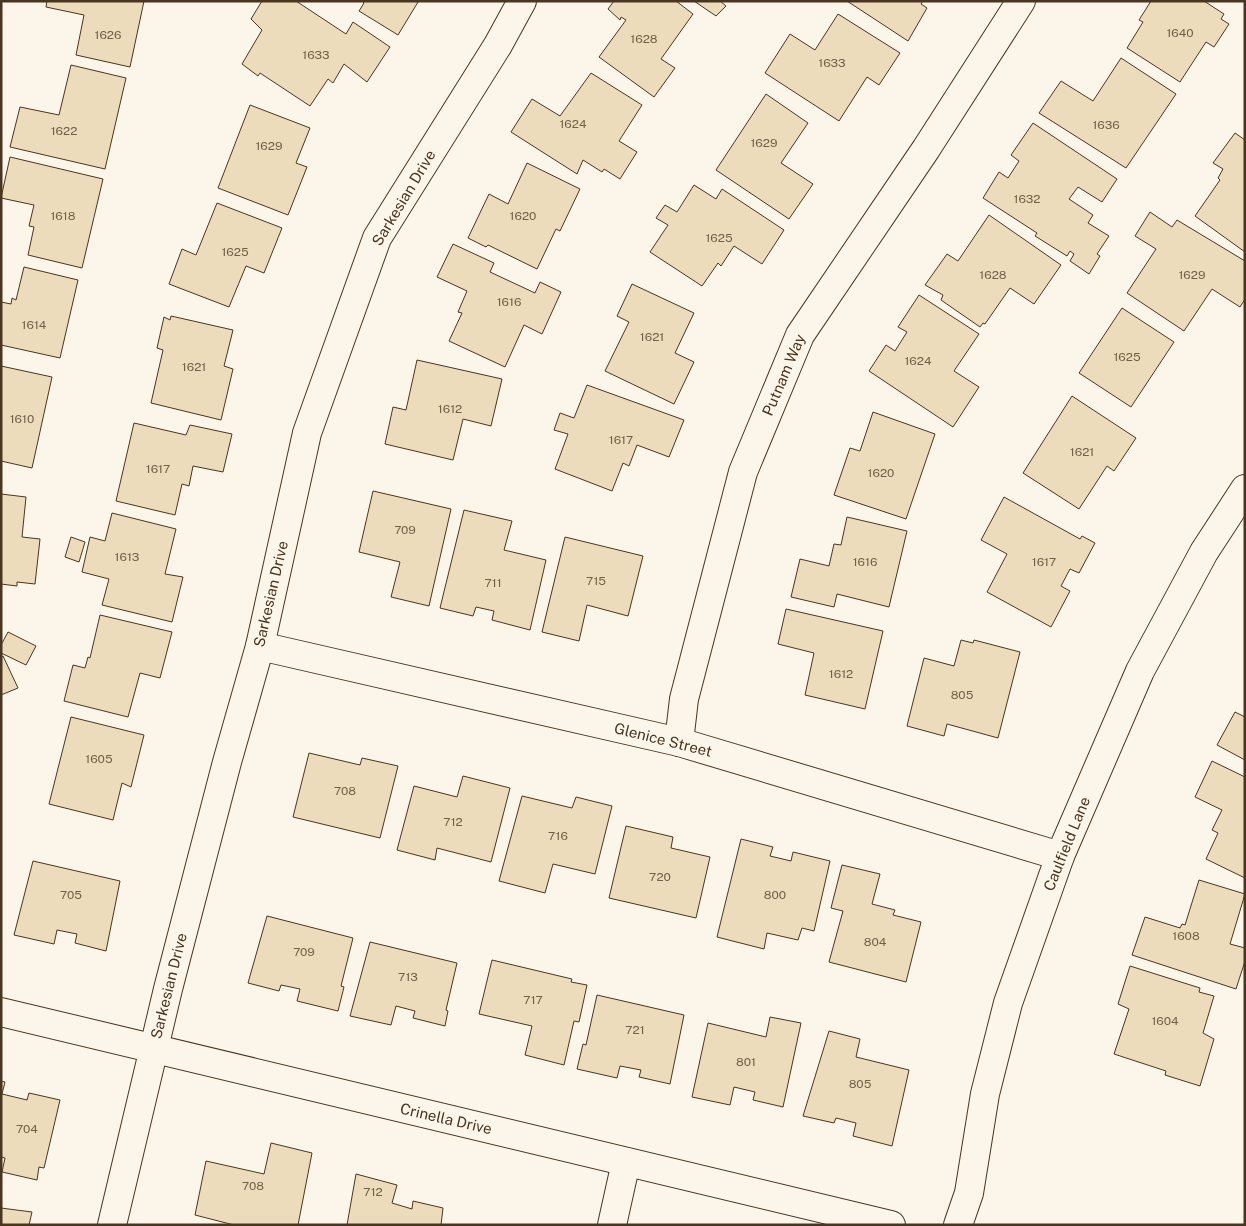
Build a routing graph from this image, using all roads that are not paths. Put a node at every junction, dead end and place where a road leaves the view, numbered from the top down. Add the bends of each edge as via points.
1 (522, 1) edge
2 (1021, 1) edge
3 (1245, 489) edge
4 (260, 646) junction
5 (679, 742) junction
6 (1060, 856) junction
7 (1, 1012) edge
8 (154, 1048) junction
9 (626, 1162) junction
10 (112, 1225) edge
11 (612, 1225) edge
12 (892, 1225) edge
13 (958, 1225) edge

1 - 4 street, Sarkesian Drive via 377,238 307,433
2 - 5 street, Putnam Way via 800,335 743,472 684,699
3 - 6 street, Caulfield Lane via 1204,552 1140,671
4 - 5 street, Glenice Street
4 - 8 street, Sarkesian Drive via 226,762
5 - 6 street, Glenice Street
6 - 13 street, Caulfield Lane via 1008,1003 985,1094 969,1193
7 - 8 street, Crinella Drive
8 - 9 street, Crinella Drive
8 - 10 street, Sarkesian Drive
9 - 11 street
9 - 12 street, Crinella Drive

